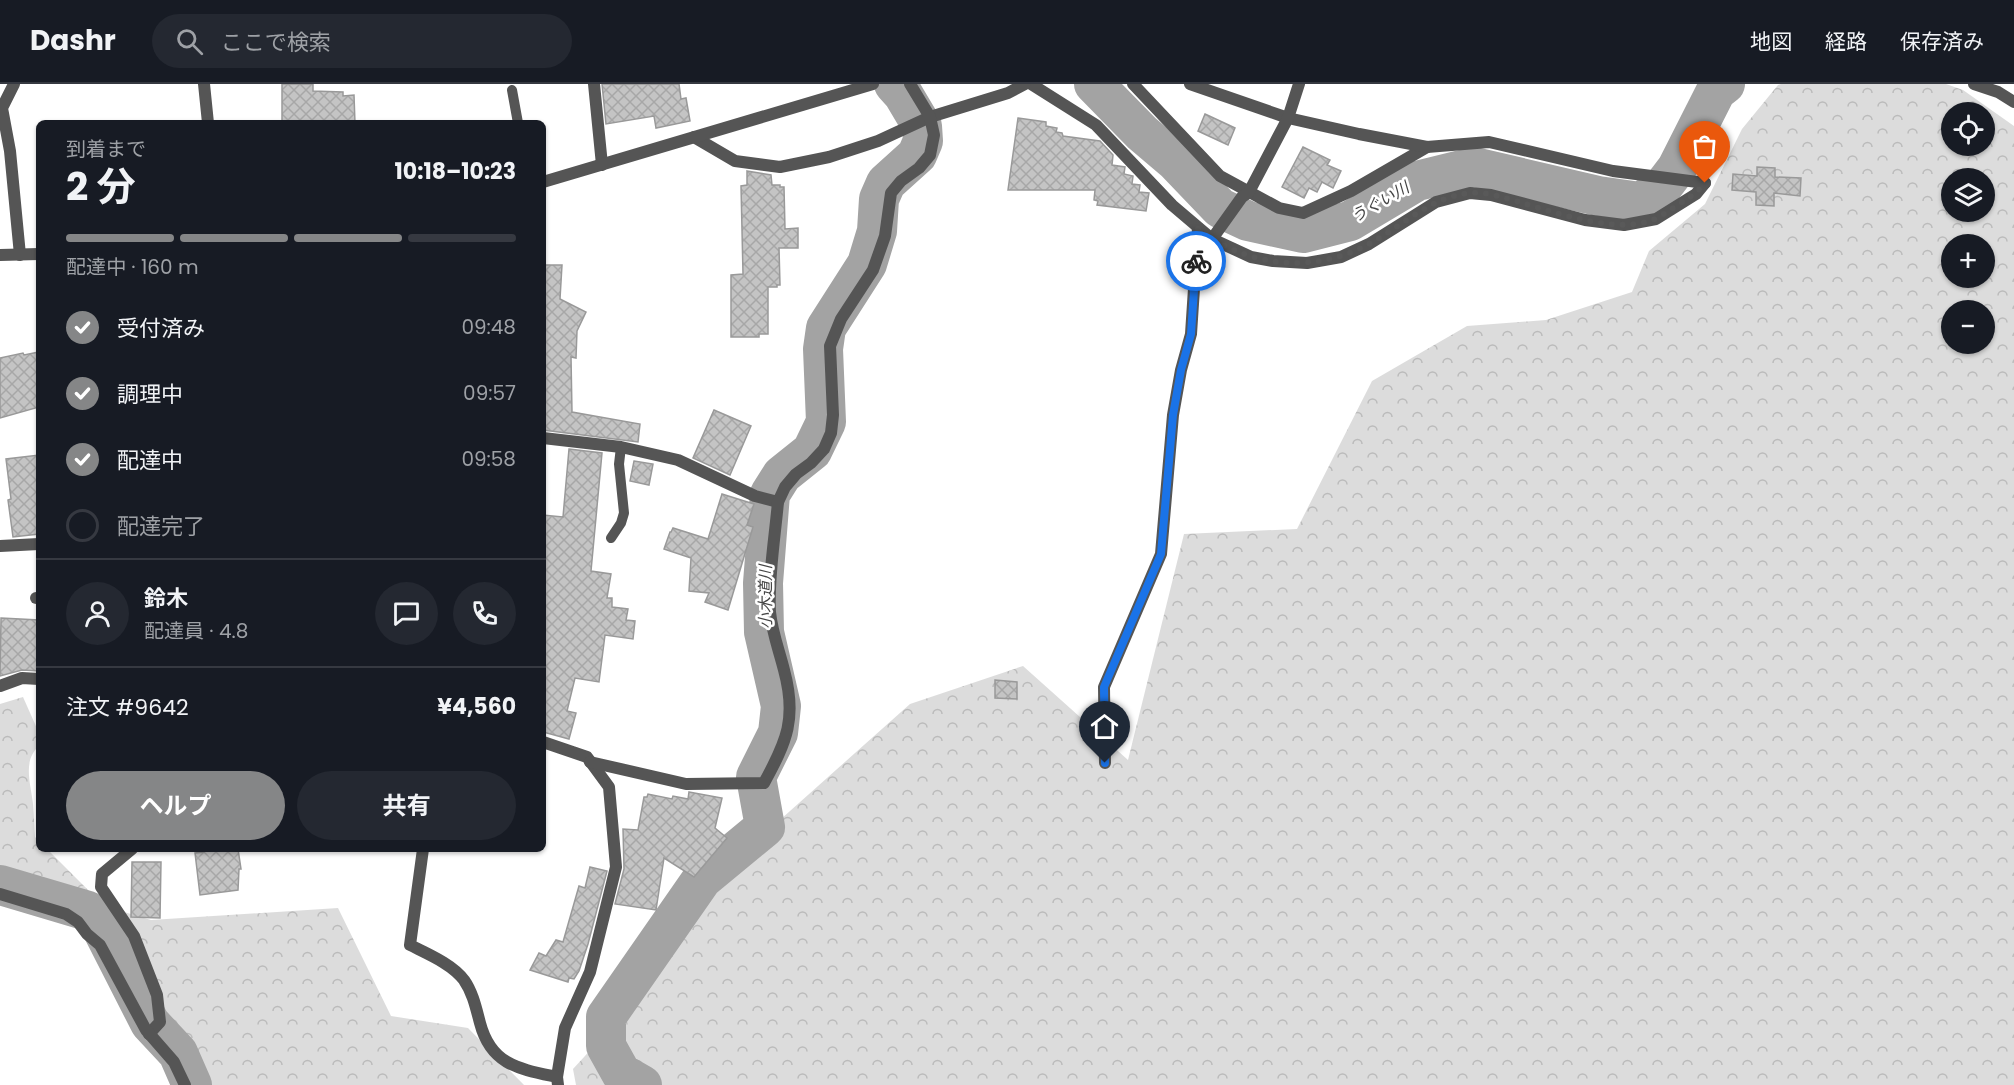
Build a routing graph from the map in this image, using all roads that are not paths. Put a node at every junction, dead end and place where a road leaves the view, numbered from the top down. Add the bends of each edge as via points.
1 (14, 84) edge
2 (204, 84) edge
3 (594, 84) edge
4 (873, 84) edge
5 (910, 84) edge
6 (1024, 84) edge
7 (1030, 84) edge
8 (1132, 84) edge
9 (1190, 84) edge
10 (1299, 84) edge
11 (1974, 84) edge
12 (1220, 89) edge
13 (512, 90) dead end
14 (2014, 102) edge
15 (930, 117) junction
16 (1288, 118) junction
17 (208, 120) edge
18 (517, 120) edge
19 (694, 137) junction
20 (1427, 147) junction
21 (602, 165) junction
22 (546, 181) edge
23 (1249, 192) junction
24 (1198, 228) junction
25 (1212, 239) junction
26 (36, 254) edge
27 (0, 255) edge
28 (21, 255) junction
29 (546, 438) edge
30 (621, 447) junction
31 (778, 502) junction
32 (611, 538) dead end
33 (36, 544) edge
34 (0, 546) edge
35 (36, 679) edge
36 (0, 686) edge
37 (546, 743) edge
38 (590, 762) junction
39 (1105, 763) dead end
40 (128, 852) edge
41 (423, 852) edge
42 (0, 894) edge
43 (149, 1034) junction
44 (557, 1081) edge
45 (185, 1085) edge

1 - 28 street via 2,108
2 - 17 street
3 - 21 street
4 - 19 street
5 - 15 street
6 - 15 street via 1008,93
7 - 24 street via 1096,125
8 - 23 street via 1220,176
9 - 12 street
10 - 16 street
11 - 14 street
12 - 16 street
13 - 18 lane
15 - 19 street via 868,145 780,167 735,161
15 - 31 street via 934,135 930,155 891,193 885,236 873,270 841,319 830,346 831,433 824,449 796,474
16 - 20 street
16 - 23 street
19 - 21 street
20 - 23 street via 1351,191 1303,213 1279,208
20 - 25 street via 1489,142 1613,171 1705,183 1696,194 1656,219 1624,225 1585,220 1470,193 1436,202 1341,257 1307,263 1251,257
21 - 22 street
23 - 25 street
24 - 25 street
24 - 39 street via 1191,334 1173,415 1161,554 1104,687
26 - 28 street
27 - 28 street
29 - 30 street
30 - 31 street via 678,460 755,496
30 - 32 lane via 624,513
31 - 38 street via 770,610 790,700 790,717 783,748 764,783 686,784
33 - 34 street
35 - 36 street via 22,678
37 - 38 street via 586,757
38 - 44 street via 609,787 616,867 590,972 565,1028
40 - 43 street via 102,874 100,887 134,936 157,995 160,1022
41 - 44 street via 410,945 462,978 471,993 484,1040 502,1060
42 - 43 street via 66,914 78,922 100,945
43 - 45 street via 174,1062

